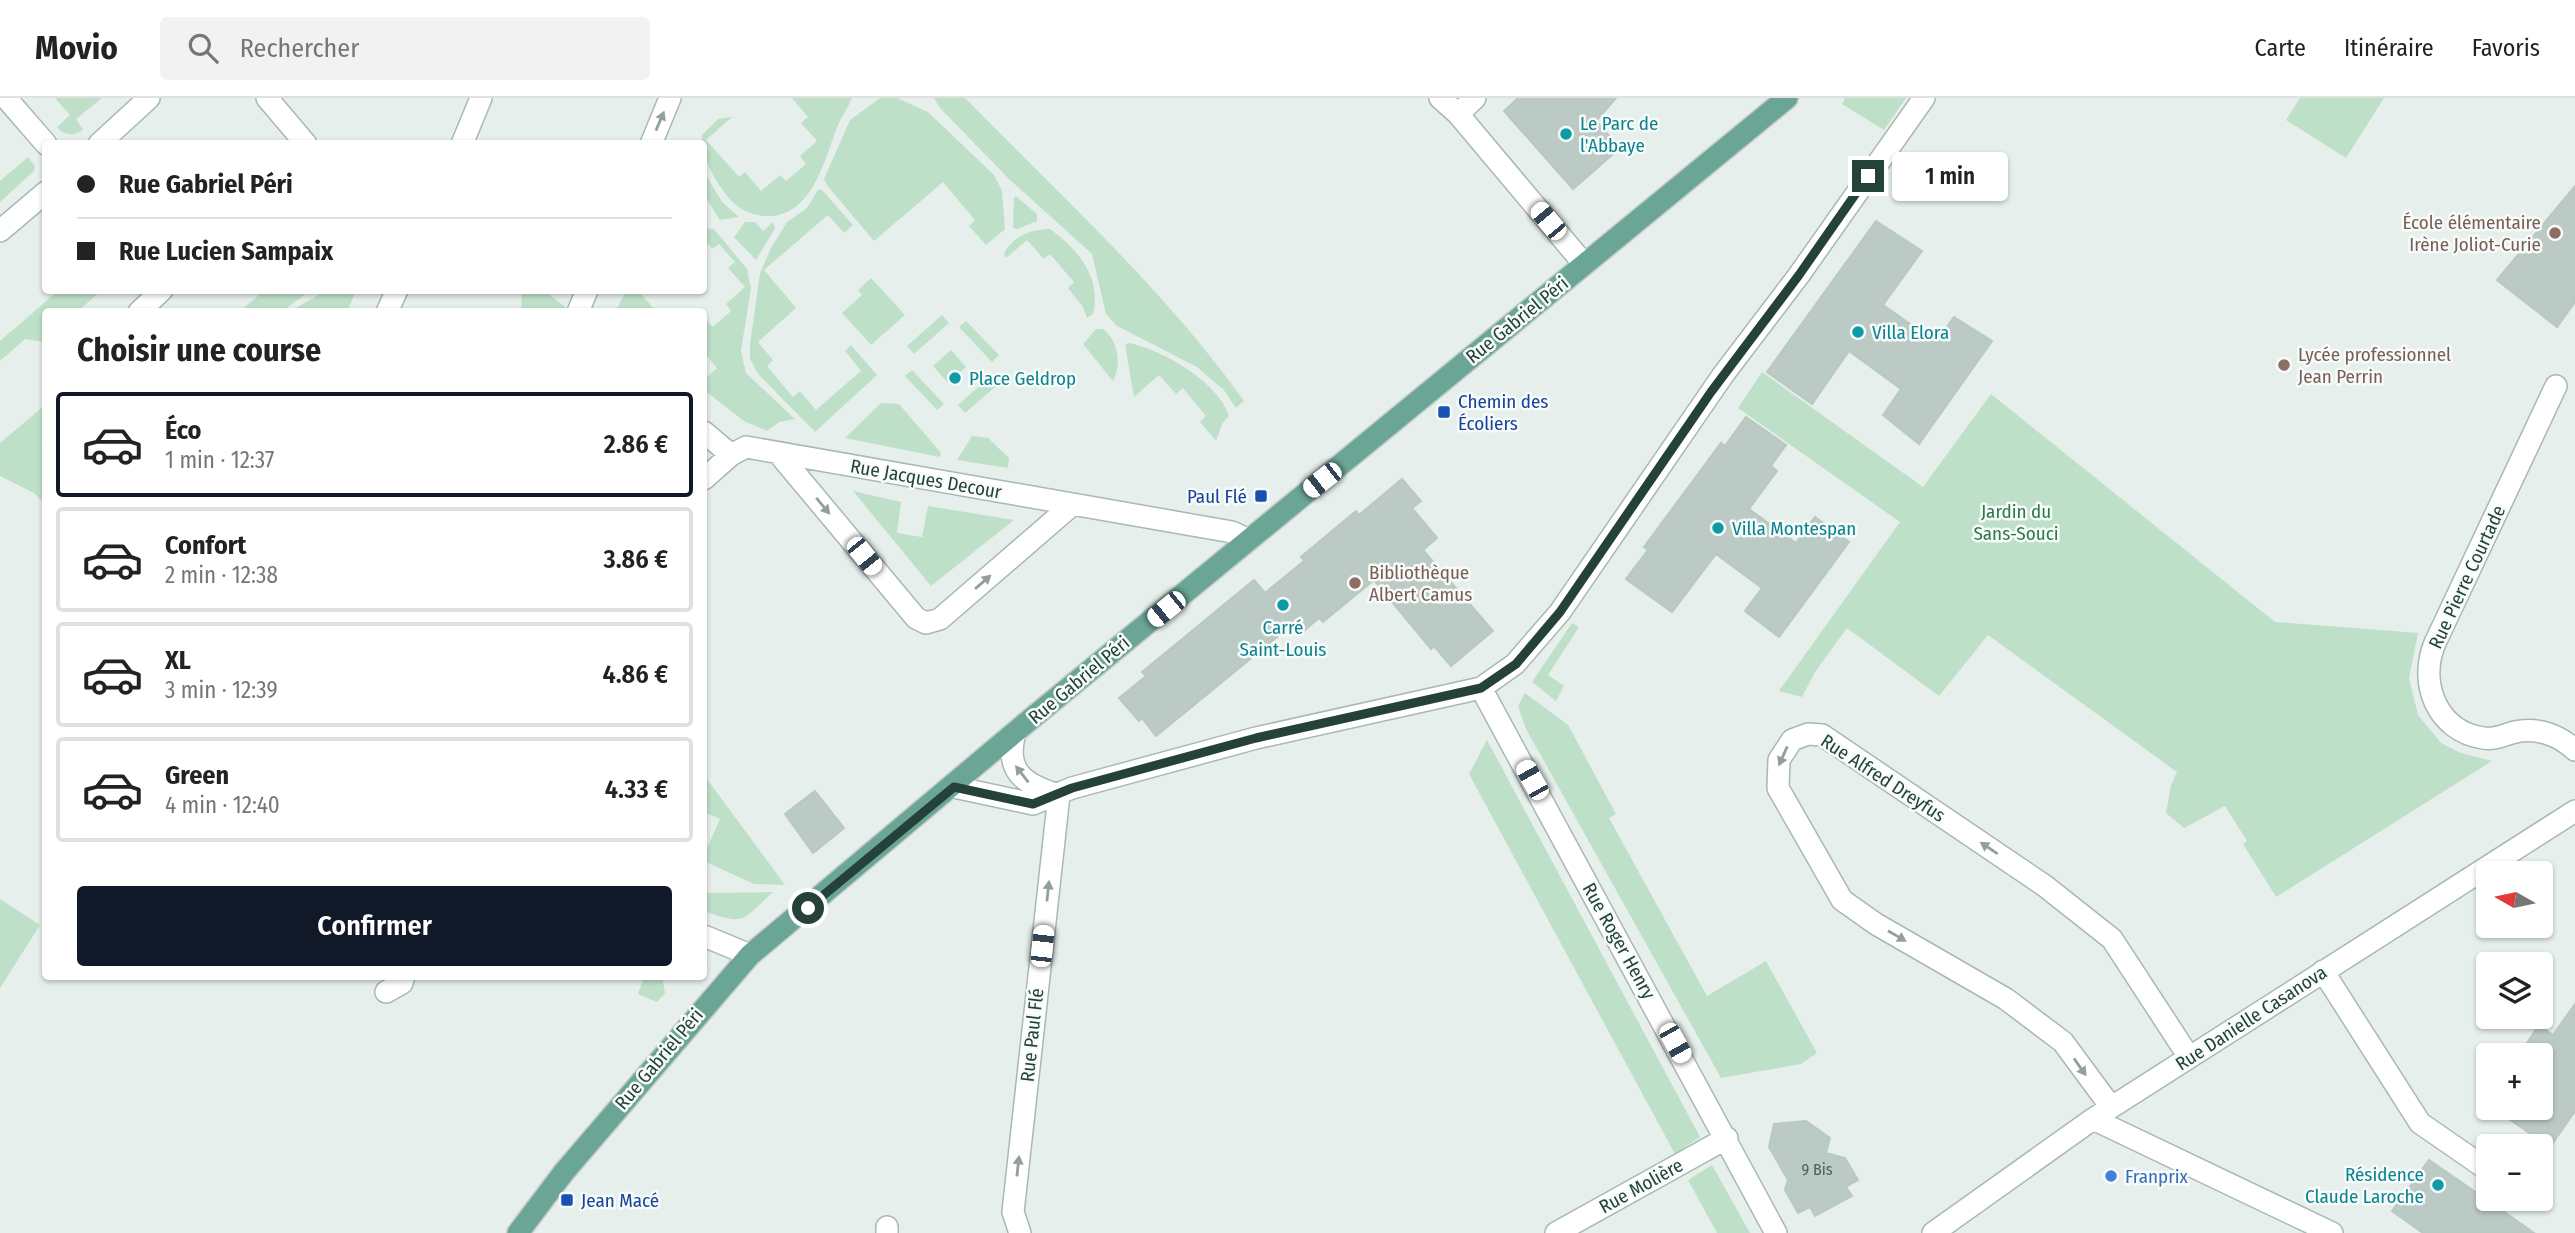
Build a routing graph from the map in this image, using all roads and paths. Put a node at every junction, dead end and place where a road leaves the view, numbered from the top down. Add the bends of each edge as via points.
1 (6, 98) edge
2 (149, 98) edge
3 (267, 98) edge
4 (481, 98) edge
5 (670, 98) edge
6 (1440, 98) edge
7 (1475, 98) edge
8 (1787, 98) edge
9 (1924, 98) edge
10 (1458, 114) junction
11 (43, 140) edge
12 (103, 140) edge
13 (303, 140) edge
14 (464, 140) edge
15 (653, 140) edge
16 (42, 195) edge
17 (0, 231) edge
18 (1584, 264) junction
19 (158, 294) edge
20 (143, 308) edge
21 (2556, 386) dead end
22 (707, 435) edge
23 (779, 454) junction
24 (730, 455) junction
25 (707, 475) edge
26 (1072, 505) junction
27 (1249, 540) junction
28 (1481, 688) junction
29 (1015, 733) junction
30 (2575, 750) edge
31 (954, 787) junction
32 (1059, 795) junction
33 (2575, 811) edge
34 (707, 937) edge
35 (750, 955) junction
36 (2323, 971) junction
37 (403, 980) edge
38 (386, 992) dead end
39 (2189, 1057) junction
40 (2111, 1107) junction
41 (2093, 1119) junction
42 (1727, 1138) junction
43 (2476, 1162) edge
44 (518, 1233) edge
45 (1020, 1233) edge
46 (1556, 1233) edge
47 (1776, 1233) edge
48 (1933, 1233) edge
49 (2332, 1233) edge

1 - 11 street
2 - 12 street
3 - 13 street
4 - 14 street
15 -> 5 street
6 - 10 street
7 - 10 street
8 - 18 main road, Rue Gabriel Péri
9 - 28 street via 1701,406 1560,612 1516,664
10 - 18 street
16 - 17 street
18 - 27 main road, Rue Gabriel Péri
19 - 20 street
21 - 30 street, Rue Pierre Courtade via 2432,649 2428,676 2438,708 2462,731 2494,739 2515,732 2541,732
22 - 24 street
23 - 24 street, Rue Jacques Decour via 746,447
23 - 26 street, Rue Jacques Decour
23 -> 26 street via 916,618 926,622 940,619
24 - 25 street
26 - 27 street, Rue Jacques Decour via 1232,532
27 - 29 main road, Rue Gabriel Péri
28 - 32 street via 1256,738
28 - 42 street, Rue Roger Henry
29 - 31 main road, Rue Gabriel Péri
32 -> 29 street via 1035,788 1017,771 1010,752
31 - 32 street via 1033,804
31 - 35 main road, Rue Gabriel Péri
45 -> 32 street, Rue Paul Flé via 1013,1212
33 - 36 street, Rue Danielle Casanova
34 - 35 street
35 - 44 main road, Rue Gabriel Péri via 564,1172
36 - 39 street, Rue Danielle Casanova
36 - 43 street via 2420,1124
37 - 38 street
39 - 40 street, Rue Danielle Casanova
39 -> 40 street, Rue Alfred Dreyfus via 2112,939 2045,887 1822,735 1791,740 1779,760 1778,788 1842,900 2006,999 2063,1042
40 - 41 street, Rue Danielle Casanova
41 - 48 street, Rue Danielle Casanova
41 - 49 street
42 - 46 street, Rue Molière
42 - 47 street, Rue Roger Henry

